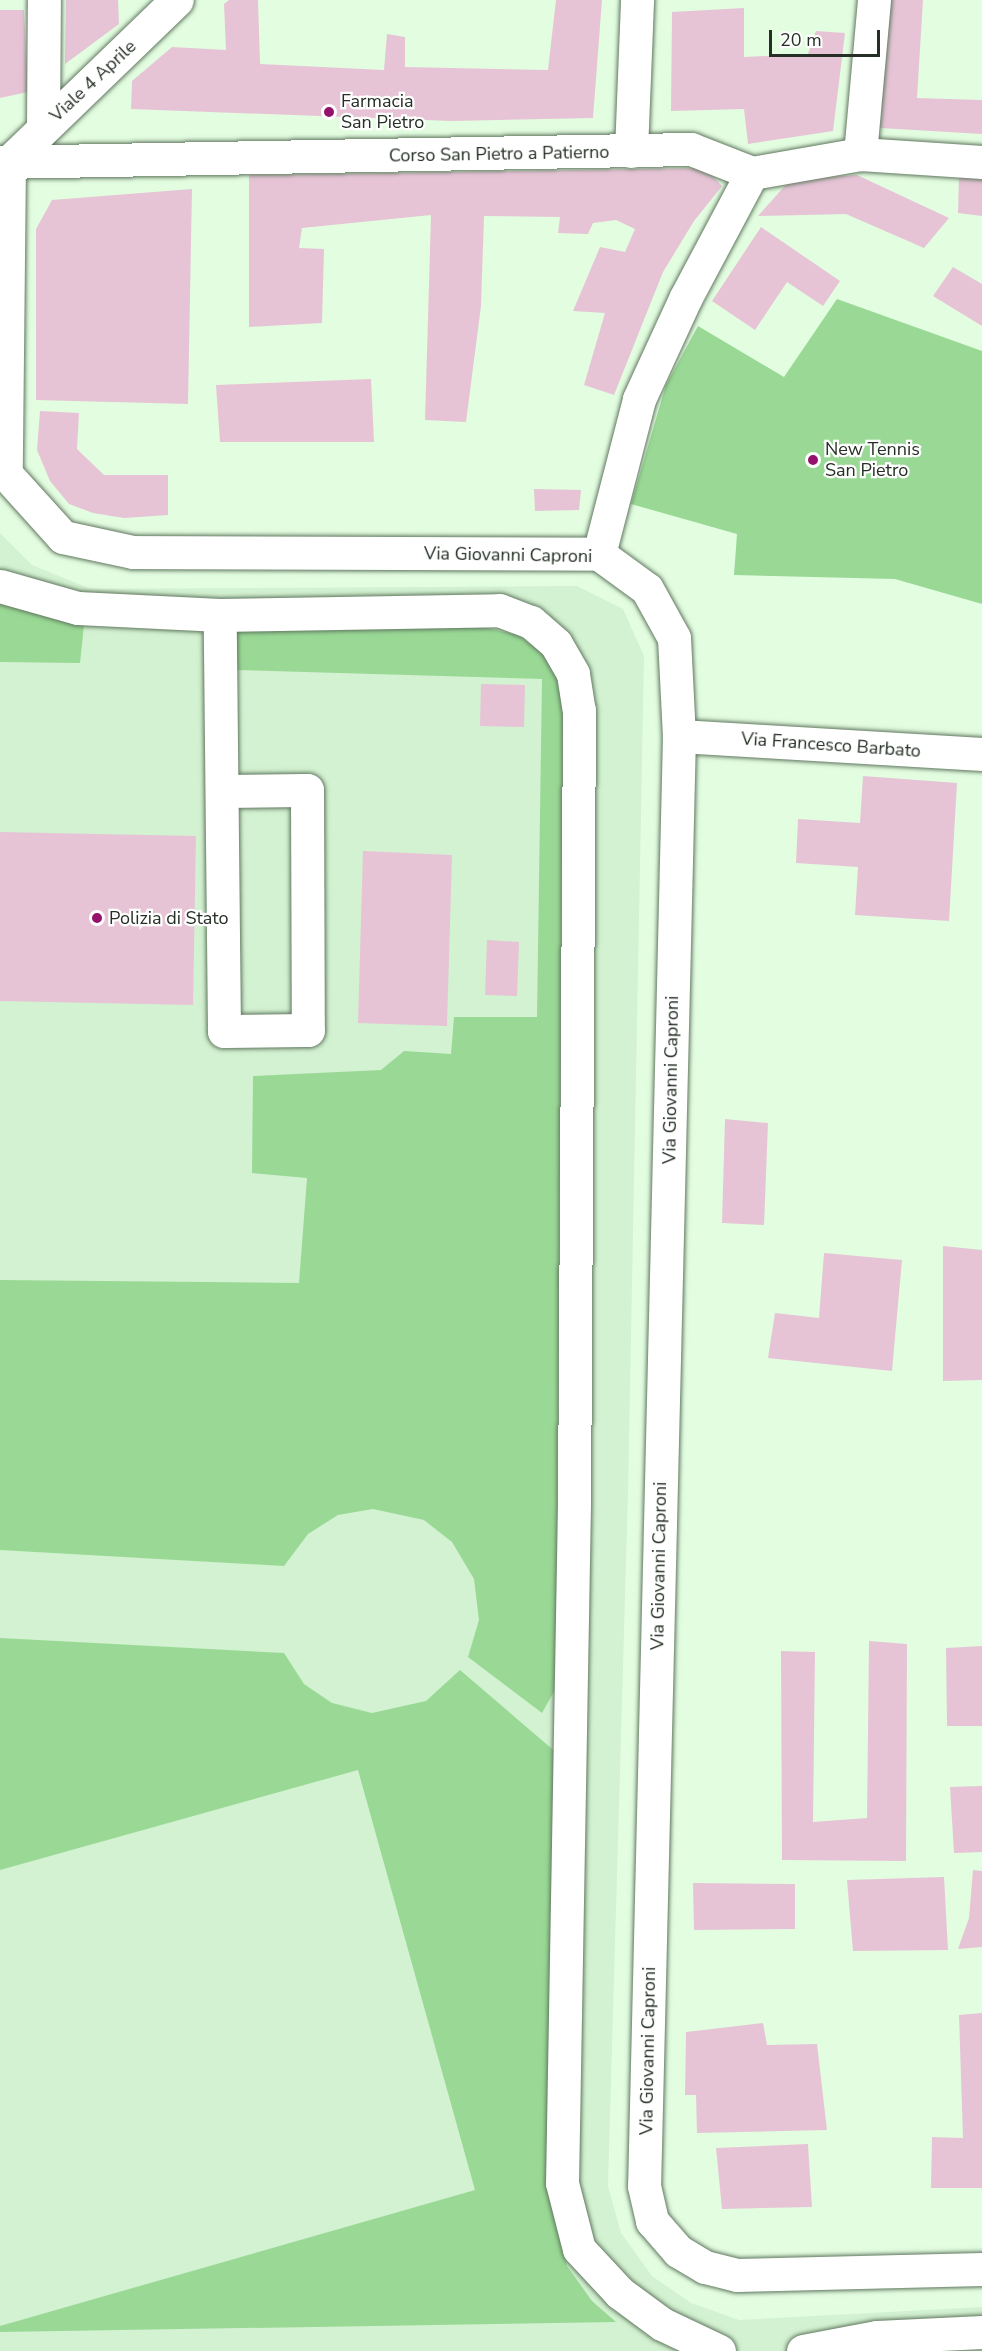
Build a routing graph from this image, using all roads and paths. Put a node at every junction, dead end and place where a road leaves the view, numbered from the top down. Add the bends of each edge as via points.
1 (44, 0) edge
2 (177, 0) edge
3 (637, 0) edge
4 (874, 0) edge
5 (43, 128) junction
6 (631, 151) junction
7 (860, 154) junction
8 (4, 162) edge
9 (982, 162) edge
10 (752, 173) junction
11 (599, 554) junction
12 (0, 586) edge
13 (220, 615) junction
14 (679, 736) junction
15 (982, 754) edge
16 (222, 791) junction
17 (982, 2269) edge
18 (982, 2332) edge
19 (872, 2344) edge
20 (719, 2351) edge
21 (803, 2351) edge

1 - 5 street
2 - 5 street, Viale 4 Aprile
3 - 6 street
4 - 7 street
5 - 8 street, Viale 4 Aprile
6 - 8 street, Corso San Pietro a Patierno
6 - 10 street, Corso San Pietro a Patierno via 691,149
7 - 9 street
7 - 10 street
8 - 11 street, Via Giovanni Caproni via 6,474 63,537 134,552
10 - 11 street via 686,297 639,399
11 - 14 street, Via Giovanni Caproni via 647,589 674,638
12 - 13 street via 78,608
13 - 16 street
13 - 20 street via 499,610 531,622 556,644 573,674 579,710 574,1493 562,2183 579,2250 620,2293 662,2324
14 - 15 street, Via Francesco Barbato
14 - 17 street, Via Giovanni Caproni via 644,2186 652,2221 678,2251 705,2267 737,2275
16 - 16 street via 224,1031 308,1030 307,790
18 - 19 street
19 - 21 street

